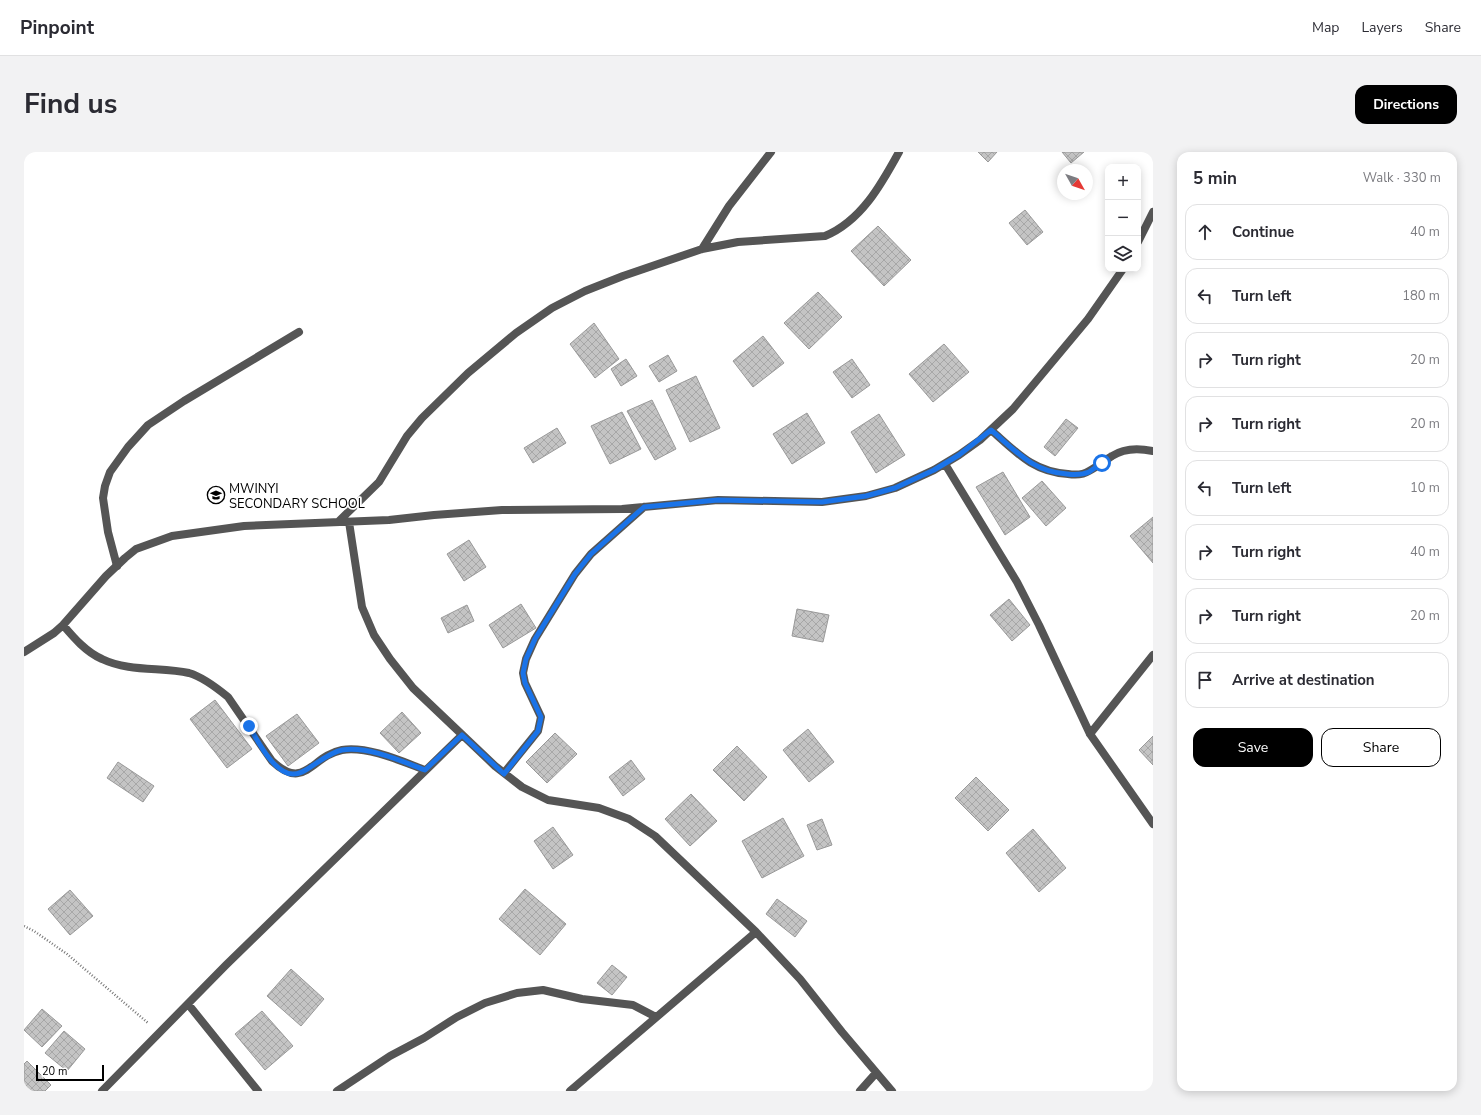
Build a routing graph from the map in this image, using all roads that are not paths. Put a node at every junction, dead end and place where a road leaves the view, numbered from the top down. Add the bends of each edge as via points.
1 (770, 152) edge
2 (899, 152) edge
3 (1153, 212) edge
4 (1141, 236) edge
5 (702, 249) junction
6 (1121, 272) edge
7 (298, 332) dead end
8 (991, 430) junction
9 (1153, 451) edge
10 (944, 464) junction
11 (644, 507) junction
12 (338, 522) junction
13 (349, 522) junction
14 (116, 566) junction
15 (63, 625) junction
16 (24, 652) edge
17 (1153, 655) edge
18 (1090, 734) junction
19 (462, 735) junction
20 (425, 770) junction
21 (504, 774) junction
22 (1153, 824) edge
23 (756, 932) junction
24 (188, 1004) junction
25 (656, 1017) junction
26 (876, 1073) junction
27 (102, 1091) edge
28 (258, 1091) edge
29 (337, 1091) edge
30 (570, 1091) edge
31 (860, 1091) edge
32 (892, 1091) edge

1 - 5 street via 729,206
2 - 5 street via 870,199 835,232 825,236 738,242
3 - 4 street
5 - 12 street via 585,291 552,308 516,333 468,373 422,418 407,436 379,482
6 - 8 street via 1051,365
7 - 14 street via 148,425 128,448 110,472 103,498
8 - 9 street via 1030,463 1057,474 1076,475 1088,472 1113,455 1128,450
8 - 10 street
10 - 11 street via 895,488 866,496 822,502 718,500
10 - 18 street via 1017,582
11 - 13 street via 502,510
11 - 21 street via 591,554 575,574 535,639 523,673 541,717 541,724
12 - 13 street
12 - 14 street via 244,526 172,536 136,550
13 - 19 street via 362,608 374,635 413,688
14 - 15 street
15 - 16 street
15 - 20 street via 102,660 122,666 190,674 218,689 228,697 272,761 288,773 302,773 342,750 359,750 389,756
17 - 18 street
18 - 22 street
19 - 20 street
19 - 21 street
20 - 24 street
21 - 23 street via 522,787 548,800 599,808 629,819 655,836
23 - 25 street
23 - 26 street via 800,979
24 - 27 street
24 - 28 street
25 - 29 street via 633,1005 582,999 543,990 517,993 486,1003 457,1017
25 - 30 street
26 - 31 street
26 - 32 street

